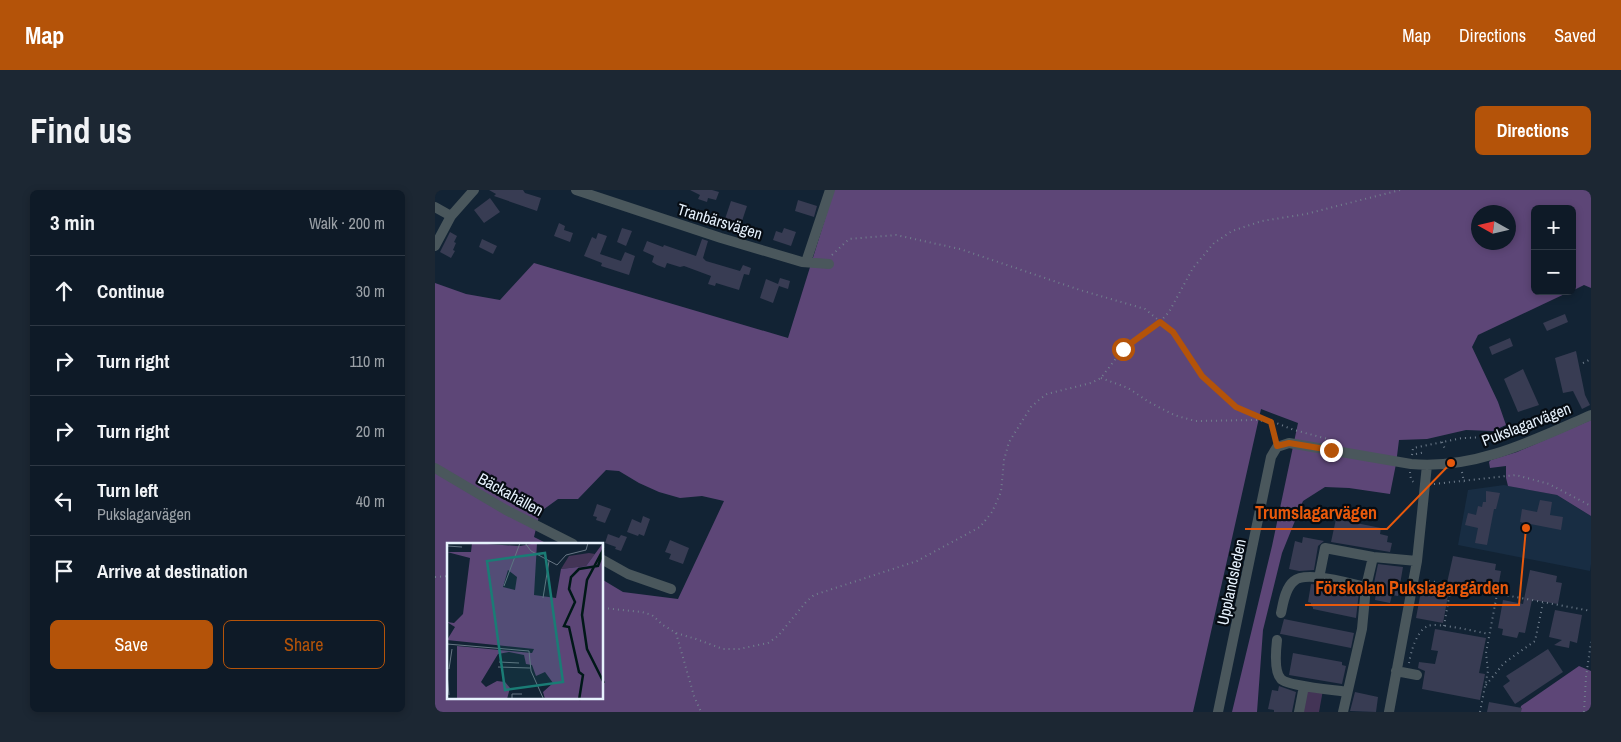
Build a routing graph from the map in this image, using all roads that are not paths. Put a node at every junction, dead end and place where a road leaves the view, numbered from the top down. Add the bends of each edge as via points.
1 (474, 190) edge
2 (576, 190) edge
3 (830, 190) edge
4 (435, 207) edge
5 (451, 216) junction
6 (435, 246) edge
7 (806, 262) junction
8 (829, 264) road end
9 (1591, 415) edge
10 (1277, 446) joint
11 (1427, 465) junction
12 (435, 468) edge
13 (571, 543) edge
14 (1373, 557) junction
15 (604, 561) edge
16 (1417, 561) junction
17 (1319, 578) junction
18 (1366, 587) junction
19 (671, 589) dead end
20 (1281, 614) dead end
21 (1277, 640) dead end
22 (1304, 686) junction
23 (1347, 692) junction
24 (1218, 712) edge
25 (1299, 712) edge
26 (1343, 712) edge
27 (1389, 712) edge

1 - 5 street
2 - 7 street, Tranbärsvägen
3 - 7 street
4 - 5 street
5 - 6 street
7 - 8 street, Tranbärsvägen
9 - 11 street, Pukslagarvägen via 1497,454
10 - 11 street, Pukslagarvägen via 1295,443
10 - 24 street, Upplandsleden via 1271,457
11 - 16 street
12 - 13 street, Bäckahällen
14 - 16 street
14 - 17 street via 1325,548
14 - 18 street
15 - 19 street via 628,574
16 - 27 street via 1407,673
17 - 18 street
17 - 20 street via 1306,577 1294,581
18 - 23 street via 1362,629
21 - 22 street via 1276,660 1280,678
22 - 23 street
22 - 25 street
23 - 26 street

